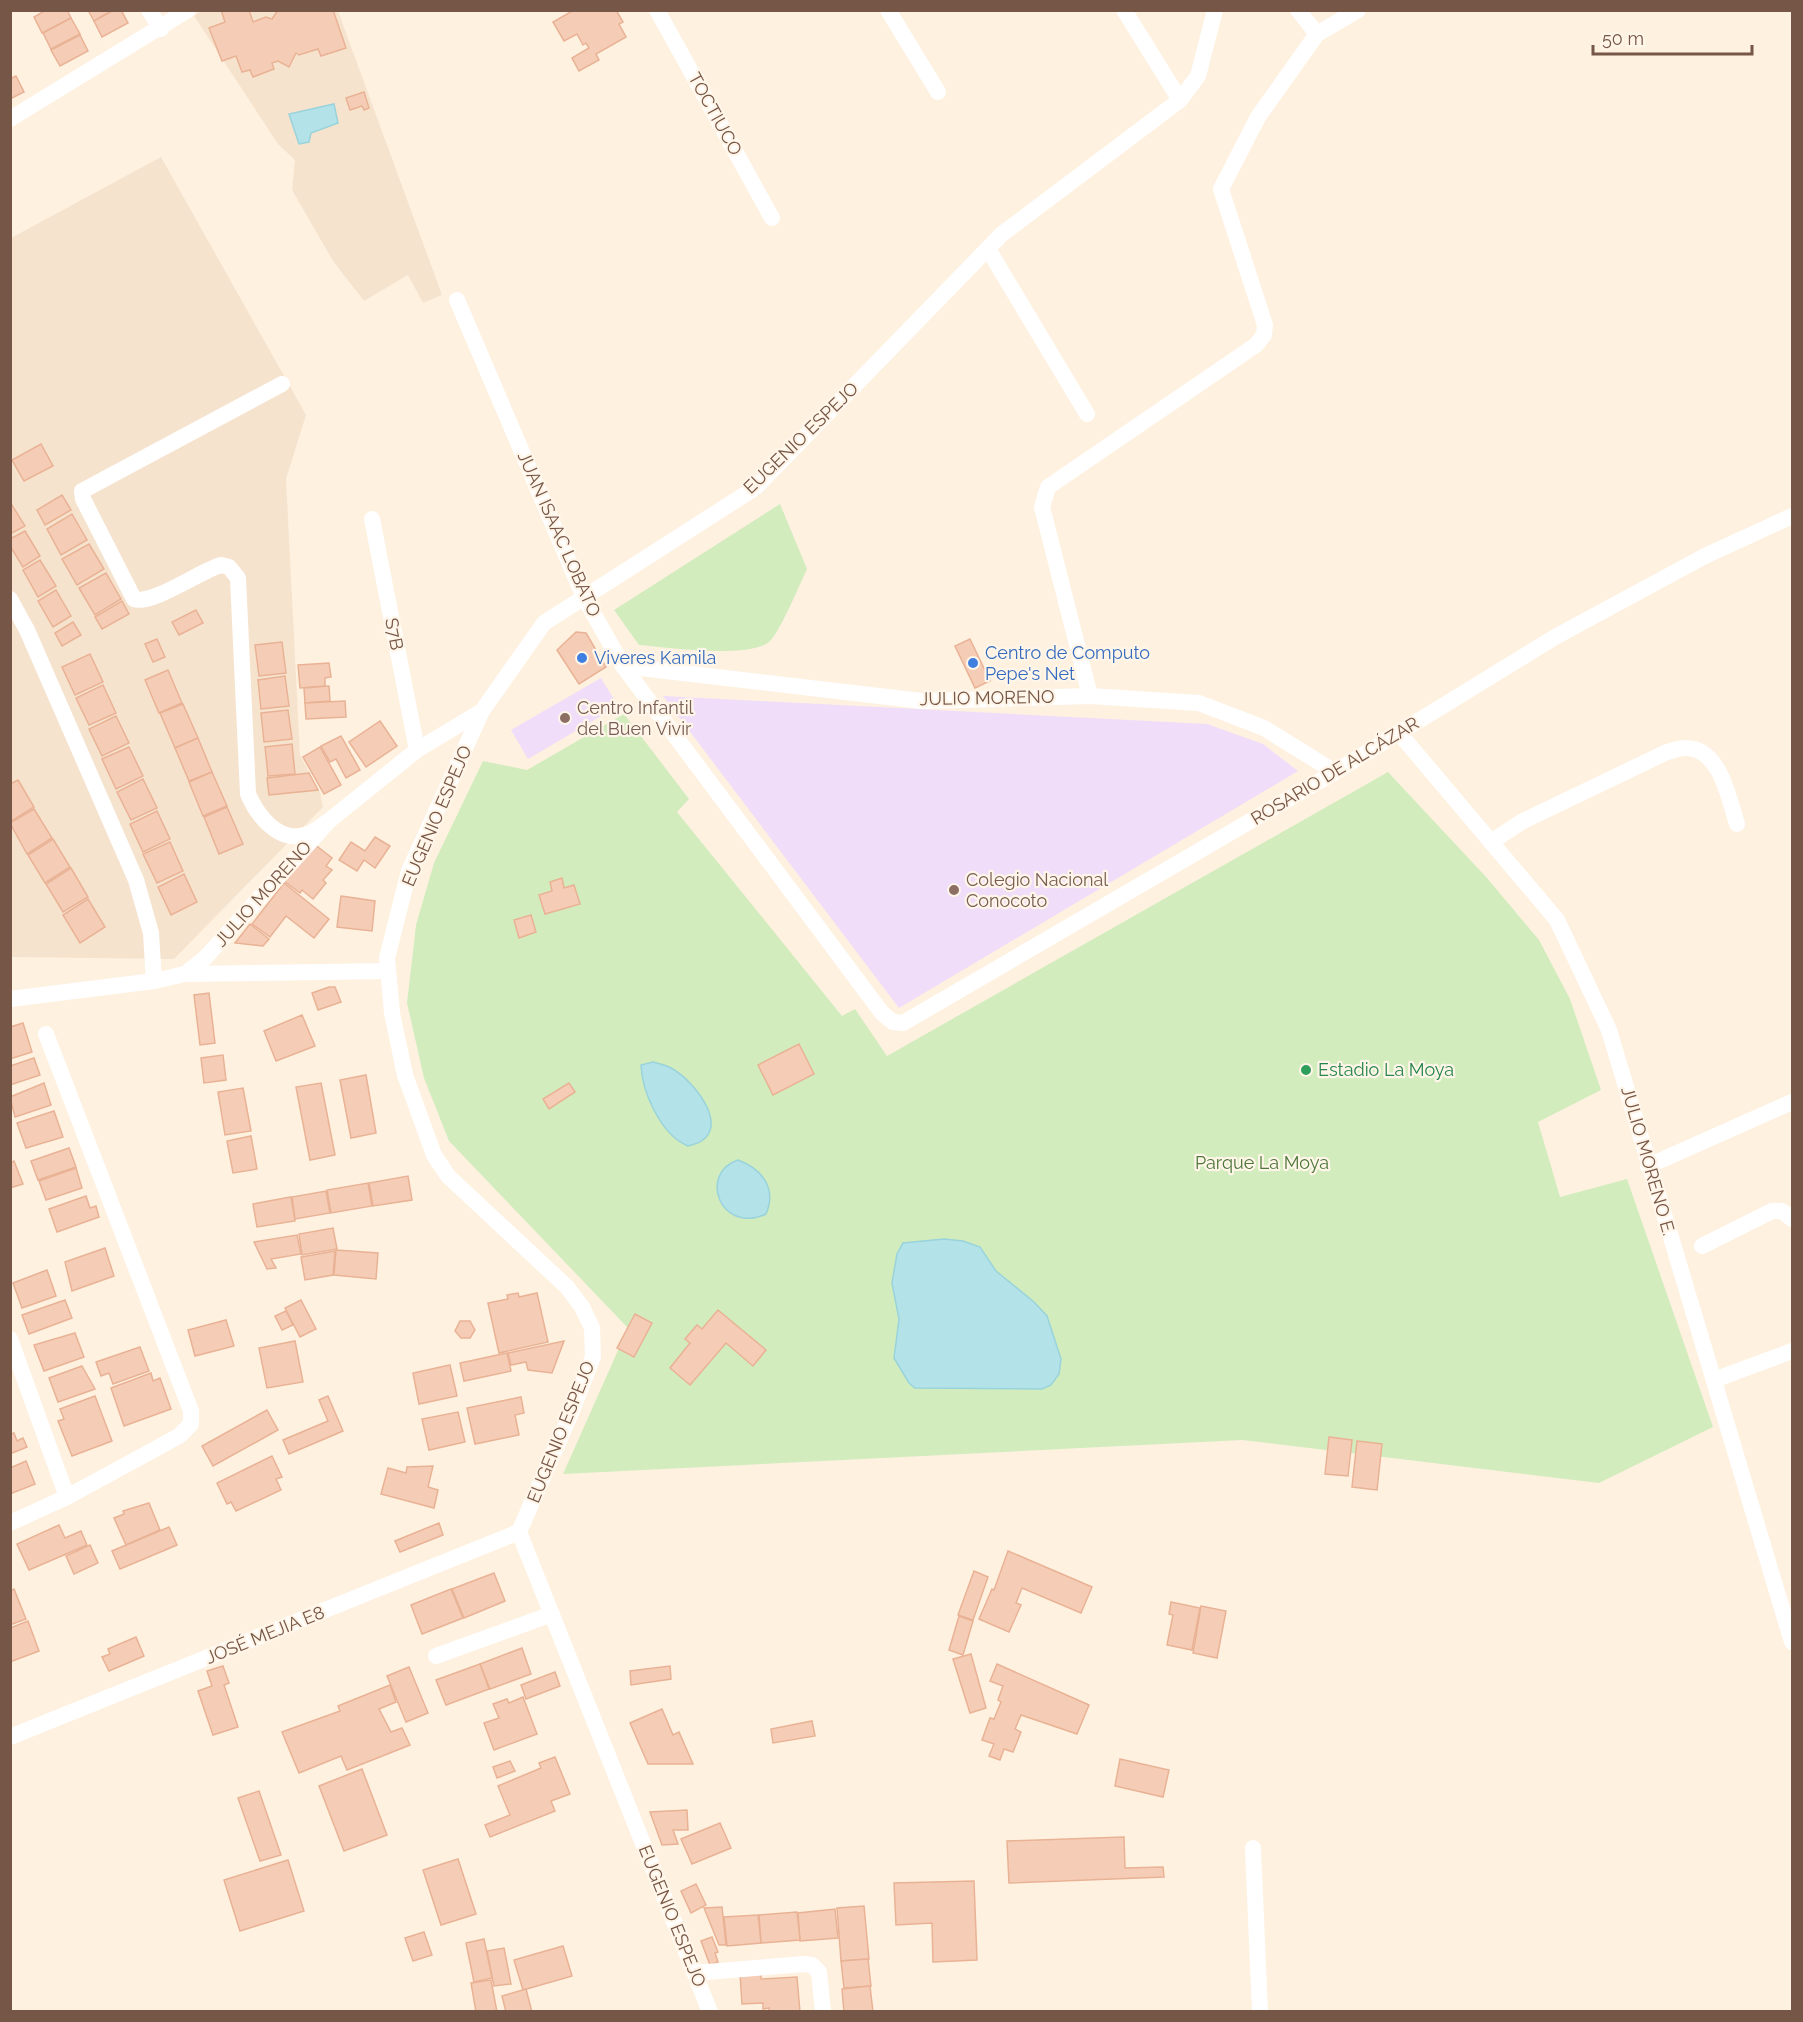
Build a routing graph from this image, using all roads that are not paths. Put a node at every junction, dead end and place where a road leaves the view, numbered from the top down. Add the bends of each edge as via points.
1 (149, 10) edge
2 (188, 10) edge
3 (657, 10) edge
4 (888, 10) edge
5 (1124, 10) edge
6 (1215, 10) edge
7 (1298, 10) edge
8 (1358, 10) edge
9 (161, 29) junction
10 (1317, 34) junction
11 (938, 92) dead end
12 (1180, 100) junction
13 (10, 119) edge
14 (772, 218) dead end
15 (988, 249) junction
16 (457, 300) dead end
17 (282, 384) dead end
18 (1087, 414) dead end
19 (1792, 516) edge
20 (372, 519) dead end
21 (584, 597) junction
22 (10, 599) edge
23 (624, 666) junction
24 (1090, 696) junction
25 (483, 711) junction
26 (1399, 733) junction
27 (417, 750) junction
28 (1335, 772) junction
29 (330, 820) junction
30 (1737, 824) dead end
31 (1491, 842) junction
32 (388, 971) junction
33 (185, 974) junction
34 (154, 981) junction
35 (10, 999) edge
36 (882, 1013) joint
37 (46, 1034) dead end
38 (1792, 1102) edge
39 (1648, 1166) junction
40 (1792, 1219) edge
41 (1702, 1246) dead end
42 (10, 1339) edge
43 (1792, 1351) edge
44 (1714, 1380) junction
45 (67, 1497) junction
46 (10, 1523) edge
47 (519, 1532) junction
48 (552, 1614) junction
49 (1792, 1642) edge
50 (436, 1656) dead end
51 (10, 1737) edge
52 (1253, 1848) dead end
53 (695, 1973) junction
54 (710, 2012) edge
55 (823, 2012) edge
56 (1260, 2012) edge

1 - 9 street
2 - 9 street
3 - 14 street, TOCTIUCO
4 - 11 street
5 - 12 street
6 - 12 street, EUGENIO ESPEJO via 1198,76
7 - 10 street
8 - 10 street
9 - 13 street
10 - 24 street via 1258,117 1221,189 1265,325 1264,335 1256,345 1048,487 1045,493 1042,507
12 - 15 street, EUGENIO ESPEJO via 1002,234
15 - 18 street
15 - 21 street, EUGENIO ESPEJO via 755,488
16 - 21 street, JUAN ISAAC LOBATO
17 - 29 street via 82,491 83,500 134,599 142,601 221,565 234,572 238,578 248,794 254,808 280,834 307,835
19 - 26 street, ROSARIO DE ALCÁZAR via 1706,556 1555,637
20 - 27 street, S7B
21 - 23 street, JUAN ISAAC LOBATO
21 - 25 street, EUGENIO ESPEJO via 544,623
22 - 34 street via 136,880 151,933
23 - 24 street, JULIO MORENO via 922,700
23 - 36 street, JUAN ISAAC LOBATO
24 - 28 street, JULIO MORENO via 1199,703 1264,728
25 - 27 street, JULIO MORENO
25 - 32 street, EUGENIO ESPEJO via 409,871 387,958
26 - 28 street, ROSARIO DE ALCÁZAR
26 - 31 street, JULIO MORENO E.
27 - 29 street, JULIO MORENO
28 - 36 street, ROSARIO DE ALCÁZAR via 903,1023 893,1022
29 - 33 street, JULIO MORENO via 205,958
30 - 31 street via 1726,786 1715,766 1704,753 1686,748 1667,752 1554,806
31 - 39 street, JULIO MORENO E. via 1557,920 1609,1030
32 - 33 street
32 - 47 street, EUGENIO ESPEJO via 405,1075 434,1155 448,1176 567,1287 592,1328 593,1356
33 - 34 street, JULIO MORENO
34 - 35 street, JULIO MORENO
37 - 45 street via 191,1411 191,1424 179,1436
38 - 39 street
39 - 44 street, JULIO MORENO E.
40 - 41 street via 1772,1211
42 - 45 street
43 - 44 street
44 - 49 street, JULIO MORENO E.
45 - 46 street
47 - 48 street, EUGENIO ESPEJO
47 - 51 street, JOSÉ MEJIA E8
48 - 50 street
48 - 53 street, EUGENIO ESPEJO
52 - 56 street
53 - 54 street, EUGENIO ESPEJO
53 - 55 street via 812,1965 819,1972

